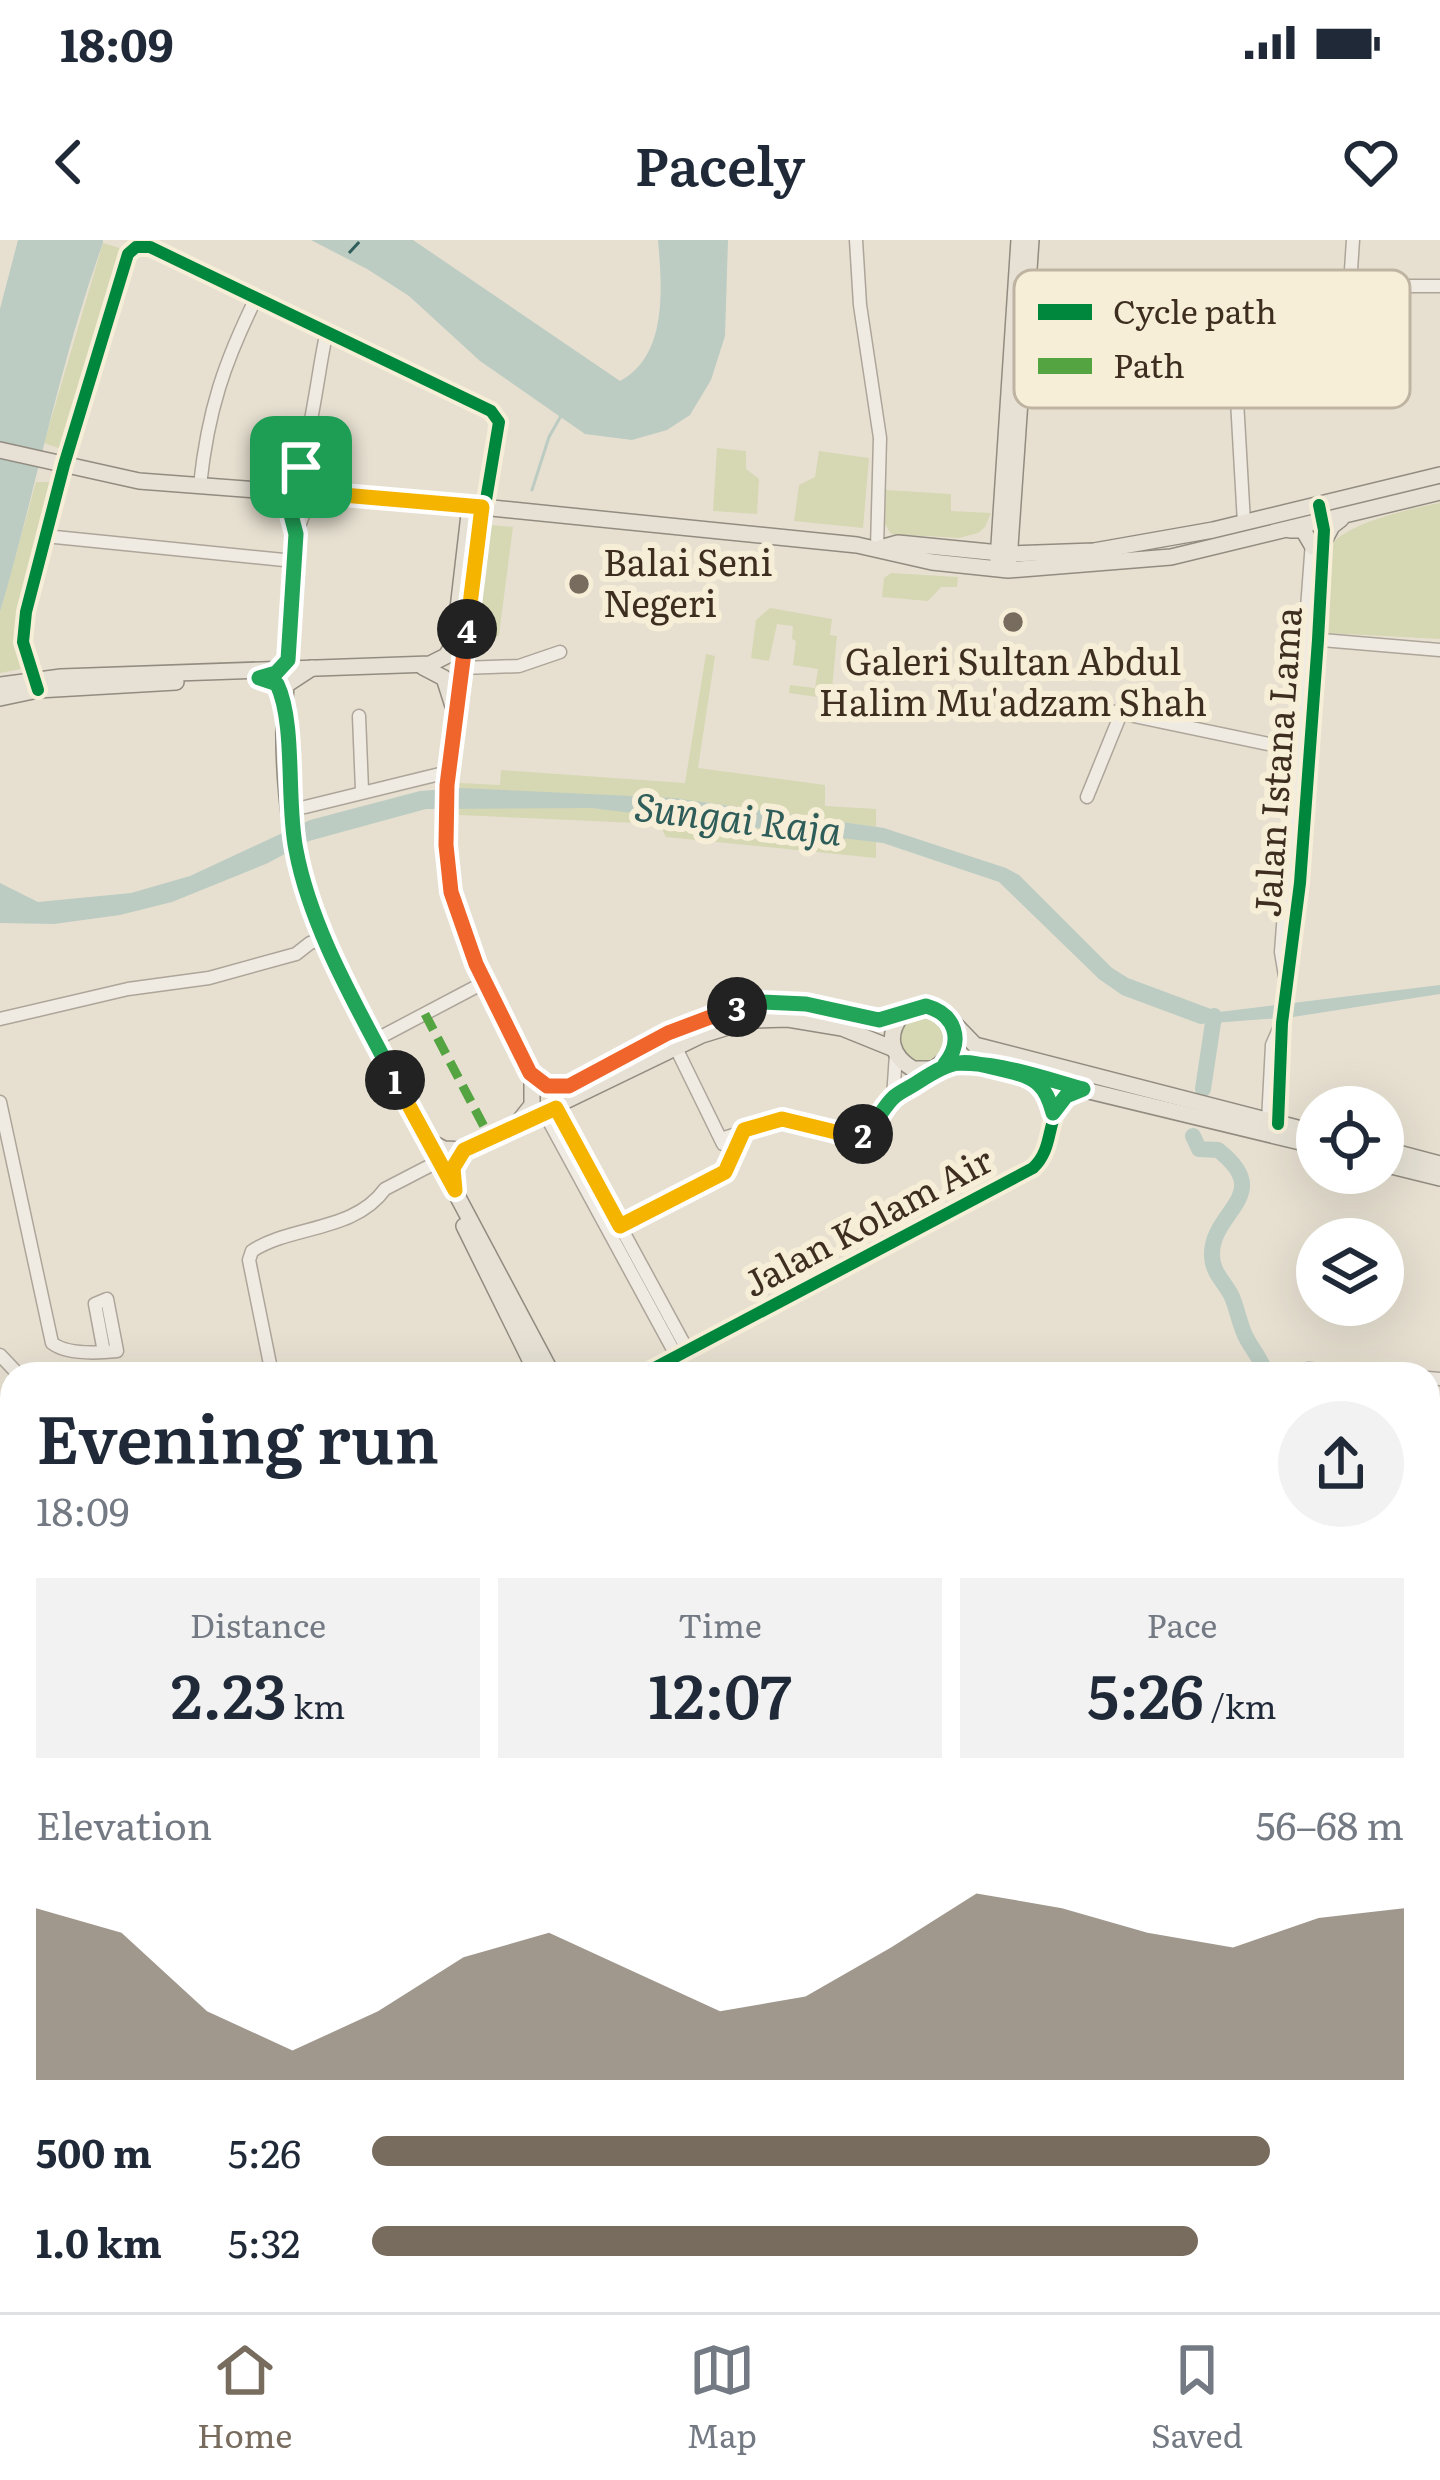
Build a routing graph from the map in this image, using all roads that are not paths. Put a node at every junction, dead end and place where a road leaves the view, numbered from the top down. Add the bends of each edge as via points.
1 (856, 240) edge
2 (1018, 240) edge
3 (1030, 240) edge
4 (1353, 240) edge
5 (1017, 270) edge
6 (1029, 270) edge
7 (1351, 270) edge
8 (256, 296) junction
9 (327, 331) junction
10 (1014, 351) edge
11 (1018, 408) edge
12 (1237, 408) edge
13 (0, 450) edge
14 (60, 464) junction
15 (301, 467) junction
16 (1440, 475) edge
17 (200, 484) junction
18 (280, 489) junction
19 (308, 492) junction
20 (1440, 493) edge
21 (329, 494) junction
22 (476, 506) junction
23 (1315, 514) junction
24 (1349, 515) junction
25 (1008, 517) junction
26 (1244, 523) junction
27 (1272, 533) junction
28 (296, 534) junction
29 (45, 536) junction
30 (1318, 545) junction
31 (878, 548) junction
32 (966, 549) junction
33 (1037, 554) junction
34 (294, 561) junction
35 (1004, 561) junction
36 (1312, 639) junction
37 (1440, 650) edge
38 (560, 652) dead end
39 (420, 666) junction
40 (463, 668) junction
41 (287, 673) junction
42 (259, 678) junction
43 (0, 685) edge
44 (28, 686) junction
45 (0, 698) edge
46 (1062, 701) dead end
47 (284, 705) junction
48 (1122, 711) junction
49 (454, 712) junction
50 (359, 716) dead end
51 (1304, 752) junction
52 (448, 778) junction
53 (362, 790) junction
54 (1087, 797) dead end
55 (305, 807) dead end
56 (329, 945) junction
57 (485, 982) junction
58 (901, 1016) junction
59 (0, 1019) edge
60 (954, 1027) junction
61 (375, 1040) junction
62 (676, 1048) junction
63 (895, 1052) junction
64 (940, 1066) junction
65 (530, 1073) junction
66 (1033, 1076) junction
67 (1083, 1089) junction
68 (893, 1098) junction
69 (0, 1102) edge
70 (551, 1111) junction
71 (1053, 1113) junction
72 (1273, 1122) junction
73 (516, 1126) junction
74 (1296, 1128) edge
75 (744, 1130) junction
76 (427, 1138) junction
77 (721, 1139) junction
78 (1296, 1141) edge
79 (464, 1150) junction
80 (1404, 1155) edge
81 (1440, 1164) edge
82 (442, 1166) junction
83 (728, 1168) junction
84 (1404, 1169) edge
85 (1440, 1178) edge
86 (456, 1192) junction
87 (615, 1229) junction
88 (110, 1352) dead end
89 (682, 1354) junction
90 (270, 1362) edge
91 (531, 1362) edge
92 (548, 1362) edge
93 (549, 1362) edge
94 (666, 1362) edge

1 - 31 street via 880,438
2 - 5 main road
3 - 6 main road
4 - 7 street
8 - 9 street
8 - 14 street via 136,247
8 - 17 street via 224,362
9 - 15 street
9 - 22 street via 497,416 487,500
10 - 25 main road
11 - 25 main road
12 - 26 street
13 - 14 main road
14 - 17 main road
14 - 29 street
15 - 18 street
15 - 19 street
16 - 23 main road
17 - 18 main road
18 - 19 main road
18 - 28 street
19 - 21 main road
20 - 24 main road
21 - 22 main road
21 - 28 street via 308,505
22 - 31 main road
22 - 39 main road via 452,650
22 - 40 main road
23 - 24 main road
23 - 26 main road
23 - 27 main road
23 - 30 street, Jalan Istana Lama
24 - 30 main road
25 - 32 main road
25 - 33 main road
25 - 35 main road
26 - 33 main road
27 - 30 main road via 1304,530
27 - 35 main road via 1171,557
28 - 34 street
29 - 34 street
29 - 44 street via 26,612
30 - 36 street, Jalan Istana Lama
31 - 32 main road
31 - 35 main road
32 - 35 main road
33 - 35 main road
34 - 41 street
36 - 37 street
36 - 51 street, Jalan Istana Lama
38 - 40 street via 519,666
39 - 41 main road
39 - 49 main road via 444,677
40 - 49 main road
41 - 42 main road
41 - 44 main road
41 - 47 main road
42 - 44 main road
42 - 47 main road via 277,684
43 - 44 main road
44 - 45 main road
46 - 48 street
47 - 56 main road via 296,850
48 - 51 street
48 - 54 street
49 - 52 main road
50 - 53 street
51 - 72 street, Jalan Istana Lama via 1281,952 1282,1023 1272,1045
52 - 53 street
52 - 57 main road via 451,892
53 - 55 street
56 - 59 street
56 - 61 main road
57 - 61 street
57 - 65 main road
58 - 60 main road via 926,1006
58 - 63 main road
58 - 65 main road via 745,1004 668,1033 569,1086 547,1086
60 - 64 main road via 955,1047
60 - 72 main road via 975,1045
61 - 76 main road
62 - 63 main road via 764,1018 842,1028
62 - 70 main road
62 - 77 street
63 - 64 main road via 913,1069
63 - 68 street
64 - 66 main road via 973,1063
64 - 68 street
65 - 73 main road via 532,1105
66 - 67 main road
66 - 71 street
67 - 71 street
67 - 78 main road
68 - 75 street via 862,1134 782,1119
69 - 88 street via 52,1343
70 - 73 main road
70 - 87 street
71 - 89 street, Jalan Kolam Air via 1033,1168
72 - 74 main road
73 - 79 main road
75 - 77 street
75 - 83 street
76 - 79 main road
76 - 82 main road
77 - 83 street
79 - 86 main road via 453,1168
80 - 81 main road
82 - 86 main road
82 - 90 street via 327,1227 252,1251
82 - 91 main road via 442,1182
83 - 87 street
84 - 85 main road
86 - 92 main road
86 - 93 main road via 486,1231
87 - 89 street
89 - 94 street, Jalan Kolam Air

